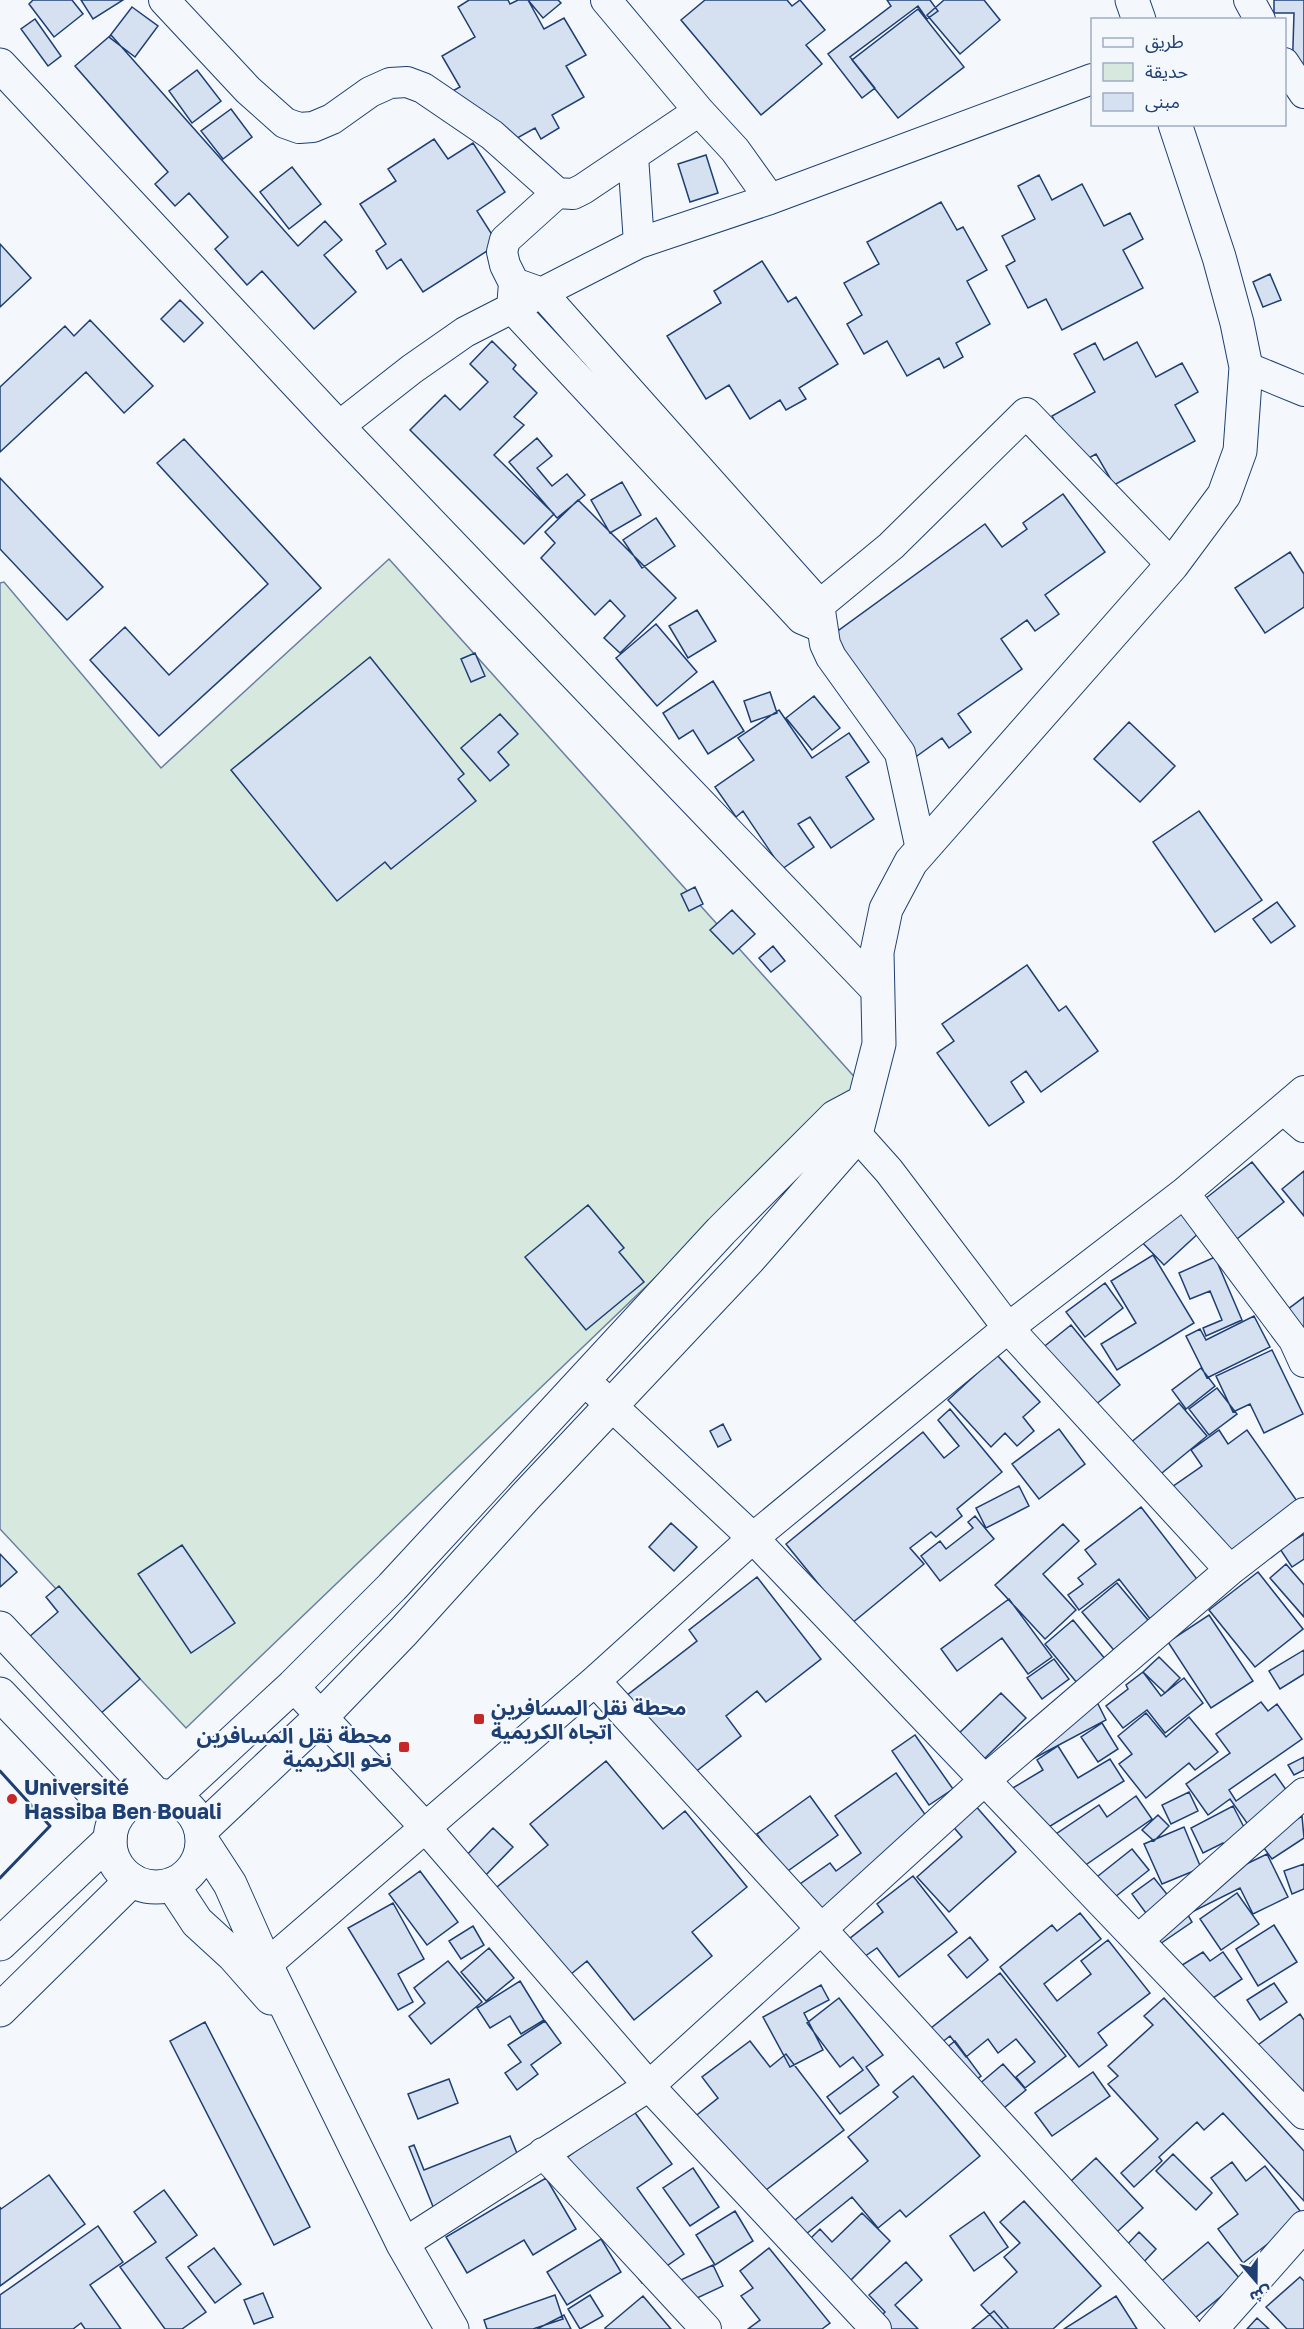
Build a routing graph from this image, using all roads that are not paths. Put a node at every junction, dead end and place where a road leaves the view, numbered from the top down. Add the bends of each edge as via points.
1 (164, 0) edge
2 (606, 0) edge
3 (1132, 0) edge
4 (1249, 0) edge
5 (1138, 18) edge
6 (1259, 18) edge
7 (0, 65) edge
8 (1286, 66) edge
9 (1091, 79) edge
10 (1304, 93) edge
11 (699, 111) junction
12 (1176, 126) edge
13 (633, 156) junction
14 (557, 193) junction
15 (770, 199) junction
16 (639, 243) junction
17 (542, 293) junction
18 (513, 296) junction
19 (1245, 367) junction
20 (1304, 391) edge
21 (338, 427) junction
22 (1172, 565) junction
23 (814, 617) junction
24 (921, 849) junction
25 (876, 988) junction
26 (1297, 1109) edge
27 (845, 1126) junction
28 (1184, 1192) junction
29 (1008, 1328) junction
30 (1304, 1362) edge
31 (583, 1379) junction
32 (612, 1407) junction
33 (1304, 1513) edge
34 (753, 1538) junction
35 (1230, 1570) junction
36 (0, 1628) edge
37 (595, 1681) junction
38 (293, 1686) junction
39 (0, 1694) edge
40 (322, 1716) junction
41 (985, 1780) junction
42 (1304, 1793) edge
43 (164, 1796) junction
44 (425, 1827) junction
45 (113, 1828) junction
46 (202, 1836) junction
47 (132, 1880) junction
48 (172, 1884) junction
49 (819, 1929) junction
50 (1138, 1940) junction
51 (0, 1944) edge
52 (266, 1965) junction
53 (0, 2010) edge
54 (300, 2031) junction
55 (649, 2086) junction
56 (1304, 2114) edge
57 (543, 2153) junction
58 (403, 2244) junction
59 (1298, 2245) edge
60 (452, 2329) edge
61 (706, 2329) edge
62 (876, 2329) edge
63 (1186, 2329) edge
64 (1213, 2329) edge

1 - 14 street via 248,90 285,123 313,127 332,119 370,92 390,83 407,82 423,88 492,135
2 - 11 street
3 - 5 main road
4 - 6 street
7 - 21 main road
8 - 10 street
9 - 15 street
11 - 13 street
11 - 15 street via 735,150
12 - 19 main road via 1219,257
13 - 14 street via 573,194
13 - 16 street
14 - 18 street via 505,240 502,252
15 - 16 street
16 - 17 street
17 - 18 street
17 - 23 street
18 - 21 street
18 - 23 street
19 - 20 street
19 - 22 main road via 1240,451 1224,495
21 - 25 main road
22 - 23 street via 1026,412 928,512
22 - 24 main road
23 - 24 street via 831,657 900,753
24 - 25 main road via 886,909 877,952
25 - 27 main road via 879,1044 863,1102
26 - 28 street
27 - 29 street via 889,1171
27 - 31 main road via 721,1231
27 - 32 main road via 750,1258
28 - 29 street
28 - 30 street via 1294,1340
29 - 34 street
29 - 35 street
31 - 32 street
31 - 38 main road via 470,1505
32 - 34 street
32 - 40 main road
33 - 35 street
34 - 37 street
34 - 41 street
35 - 41 street
36 - 43 main road
37 - 44 street
37 - 49 street
38 - 40 street
38 - 43 main road
39 - 45 main road
40 - 44 street
40 - 46 main road
41 - 49 street
41 - 50 street
42 - 50 street
43 - 45 main road via 141,1797 127,1805
43 - 46 main road via 192,1813
44 - 52 street
44 - 55 street
45 - 47 main road via 116,1863
45 - 51 main road
46 - 48 main road via 197,1862
46 - 52 main road via 230,1884
47 - 48 main road via 151,1886
47 - 53 main road
48 - 54 main road via 197,1922 233,1955
49 - 55 street
49 - 63 street
50 - 56 street
52 - 54 main road
54 - 58 main road
55 - 57 street
55 - 62 street
57 - 58 street
57 - 61 street
58 - 60 main road
59 - 64 street

